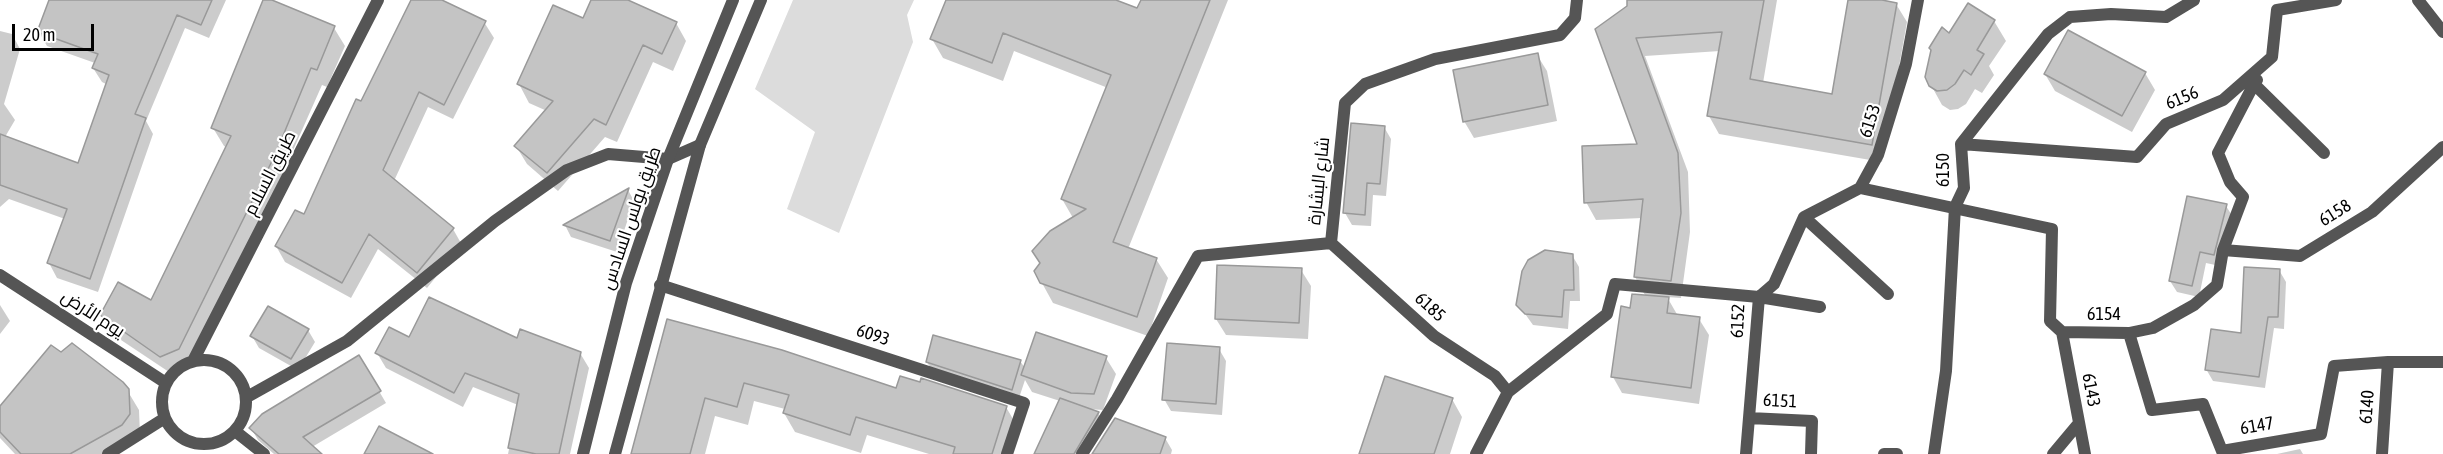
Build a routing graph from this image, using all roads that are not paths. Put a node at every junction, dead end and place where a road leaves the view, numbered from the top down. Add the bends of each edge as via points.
1 (378, 0) edge
2 (733, 0) edge
3 (761, 0) edge
4 (1577, 0) edge
5 (1918, 0) edge
6 (2194, 0) edge
7 (2336, 0) edge
8 (2418, 0) edge
9 (2443, 32) edge
10 (2272, 57) junction
11 (2254, 84) junction
12 (1961, 144) junction
13 (700, 145) junction
14 (2443, 147) edge
15 (2324, 153) dead end
16 (668, 159) junction
17 (1860, 188) junction
18 (1955, 207) junction
19 (1804, 217) junction
20 (1331, 243) junction
21 (2223, 250) junction
22 (0, 275) edge
23 (660, 285) junction
24 (1888, 294) dead end
25 (1759, 297) junction
26 (1820, 307) dead end
27 (2062, 332) junction
28 (2129, 333) junction
29 (193, 361) junction
30 (2388, 362) junction
31 (2443, 362) edge
32 (166, 383) junction
33 (1508, 392) junction
34 (247, 397) junction
35 (165, 418) junction
36 (1749, 418) junction
37 (2079, 423) junction
38 (235, 432) junction
39 (108, 454) edge
40 (264, 454) edge
41 (583, 454) edge
42 (615, 454) edge
43 (1007, 454) edge
44 (1082, 454) edge
45 (1476, 454) edge
46 (1746, 454) edge
47 (1811, 454) edge
48 (1884, 454) edge
49 (1897, 454) edge
50 (1934, 454) edge
51 (2054, 454) edge
52 (2085, 454) edge
53 (2382, 454) edge

1 - 29 street, طريق السلام
2 - 16 street, طريق بولس السادس
3 - 13 street
4 - 20 street, شارع البشارة via 1575,18 1560,35 1435,59 1365,84 1345,103
5 - 17 street, 6153 via 1905,64 1878,155
6 - 12 street, 6150 via 2166,17 2070,17 2048,34
7 - 10 street via 2277,10
8 - 9 street
10 - 11 street
10 - 12 street, 6156 via 2223,100 2166,124 2137,157
11 - 15 street
11 - 21 street, 6154 via 2218,153 2230,182 2243,197
12 - 18 street, 6150 via 1964,188
13 - 16 street
13 - 23 street
14 - 21 street, 6158 via 2372,212 2300,256
16 - 34 street via 608,154 567,170 495,220 347,341
16 - 41 street, طريق بولس السادس via 626,283
17 - 18 street, 6154
17 - 19 street
18 - 27 street, 6154 via 2052,229 2050,321
18 - 50 street, 6150 via 1947,371
19 - 24 street
19 - 25 street via 1774,284
20 - 33 street, 6185 via 1434,336 1496,376
20 - 44 street, شارع البشارة via 1198,256 1118,399
21 - 28 street, 6154 via 2217,285 2194,305 2153,328
22 - 32 street, يوم الأرض
23 - 42 street
23 - 43 street, 6093 via 1024,403
25 - 26 street
25 - 33 street, 6152 via 1615,284 1606,314
25 - 36 street, 6152
27 - 28 street, 6154
27 - 37 street, 6143
28 - 30 street, 6147 via 2152,410 2203,404 2222,451 2321,434 2334,366
29 - 32 street
29 - 34 street via 221,363 233,371
30 - 31 street
30 - 53 street, 6140
32 - 35 street via 162,397
33 - 45 street
34 - 38 street via 243,420
35 - 38 street via 173,430 192,443 221,441
35 - 39 street
36 - 46 street, 6152
36 - 47 street, 6151 via 1812,421
37 - 51 street
37 - 52 street, 6143
38 - 40 street
48 - 49 street

